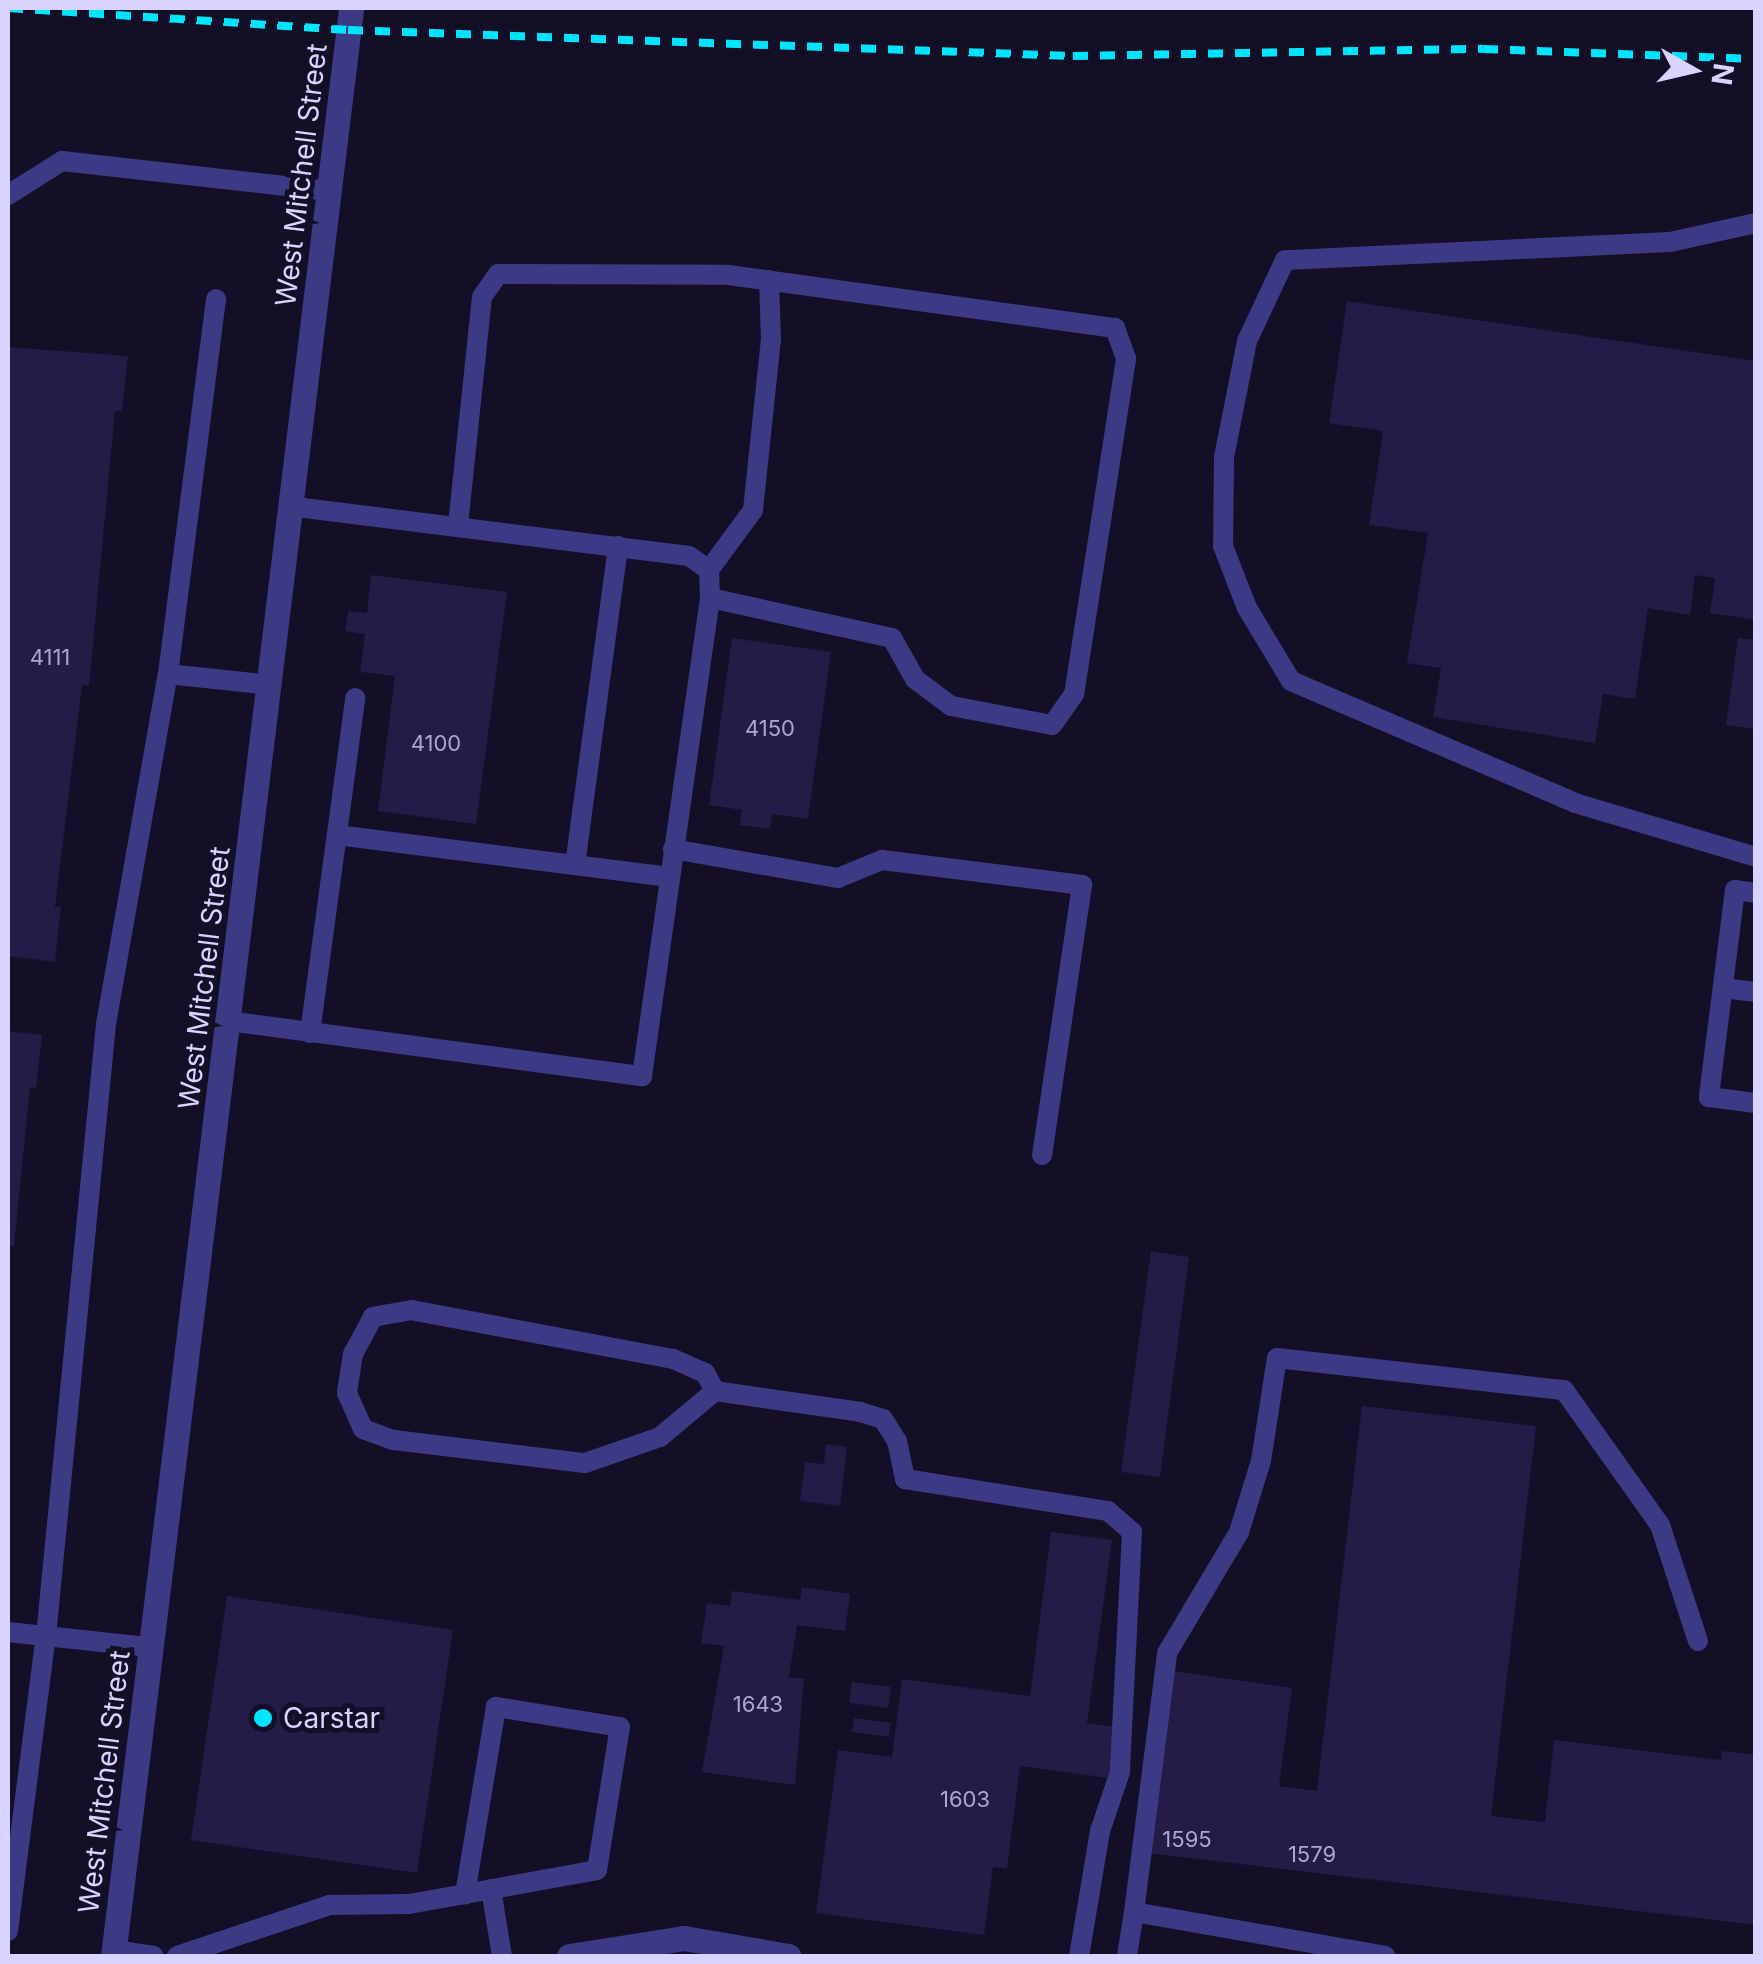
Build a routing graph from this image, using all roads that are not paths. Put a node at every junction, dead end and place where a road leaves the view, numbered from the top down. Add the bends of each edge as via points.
1 (351, 8) edge
2 (329, 190) junction
3 (8, 196) edge
4 (1756, 223) edge
5 (769, 280) junction
6 (216, 299) dead end
7 (293, 508) junction
8 (458, 525) junction
9 (618, 546) junction
10 (709, 570) junction
11 (710, 598) junction
12 (168, 674) junction
13 (272, 685) junction
14 (356, 698) dead end
15 (337, 835) junction
16 (673, 849) junction
17 (1756, 856) edge
18 (575, 866) junction
19 (668, 877) junction
20 (1756, 893) edge
21 (1722, 988) junction
22 (1756, 992) edge
23 (228, 1021) junction
24 (310, 1032) junction
25 (1756, 1103) edge
26 (1042, 1155) dead end
27 (715, 1390) junction
28 (8, 1632) edge
29 (46, 1636) junction
30 (1698, 1641) dead end
31 (150, 1647) junction
32 (491, 1889) junction
33 (465, 1894) junction
34 (1134, 1912) junction
35 (8, 1931) edge
36 (114, 1953) edge
37 (154, 1956) edge
38 (177, 1956) edge
39 (502, 1956) edge
40 (569, 1956) edge
41 (788, 1956) edge
42 (1079, 1956) edge
43 (1127, 1956) edge
44 (1385, 1956) edge

1 - 2 street, West Mitchell Street
2 - 3 lane via 62,162
2 - 7 street, West Mitchell Street
4 - 17 lane via 1670,242 1284,260 1247,341 1224,457 1222,546 1247,608 1291,681 1575,803
5 - 8 lane via 498,274 482,297
5 - 10 lane via 754,510
5 - 11 lane via 1115,328 1126,359 1074,694 1052,726 951,706 915,679 892,638
6 - 12 lane
7 - 8 lane
7 - 13 street, West Mitchell Street
8 - 9 lane
9 - 10 lane via 690,556
9 - 18 lane
10 - 11 lane
11 - 16 lane
12 - 13 lane
12 - 29 lane via 106,1024
13 - 23 street, West Mitchell Street
14 - 15 lane
15 - 18 lane
15 - 24 lane
16 - 19 lane
16 - 26 lane via 838,878 882,860 1082,885
18 - 19 lane
19 - 24 lane via 642,1076
20 - 21 lane via 1735,890
21 - 22 lane
21 - 25 lane via 1709,1097
23 - 24 lane
23 - 31 street, West Mitchell Street
27 - 27 lane via 660,1436 585,1463 394,1440 362,1429 347,1394 352,1354 373,1317 412,1310 673,1359 704,1373
27 - 42 lane via 883,1419 898,1441 906,1479 1108,1511 1132,1532 1120,1772 1100,1831
28 - 29 lane
29 - 31 lane
29 - 35 lane
30 - 34 lane via 1660,1525 1564,1390 1277,1358 1262,1461 1239,1532 1167,1653
31 - 36 street, West Mitchell Street
32 - 33 lane
32 - 33 lane via 597,1870 620,1727 496,1708
32 - 39 lane
33 - 38 lane via 410,1904 330,1905
34 - 43 lane
34 - 44 lane
36 - 37 lane
40 - 41 street via 684,1938

